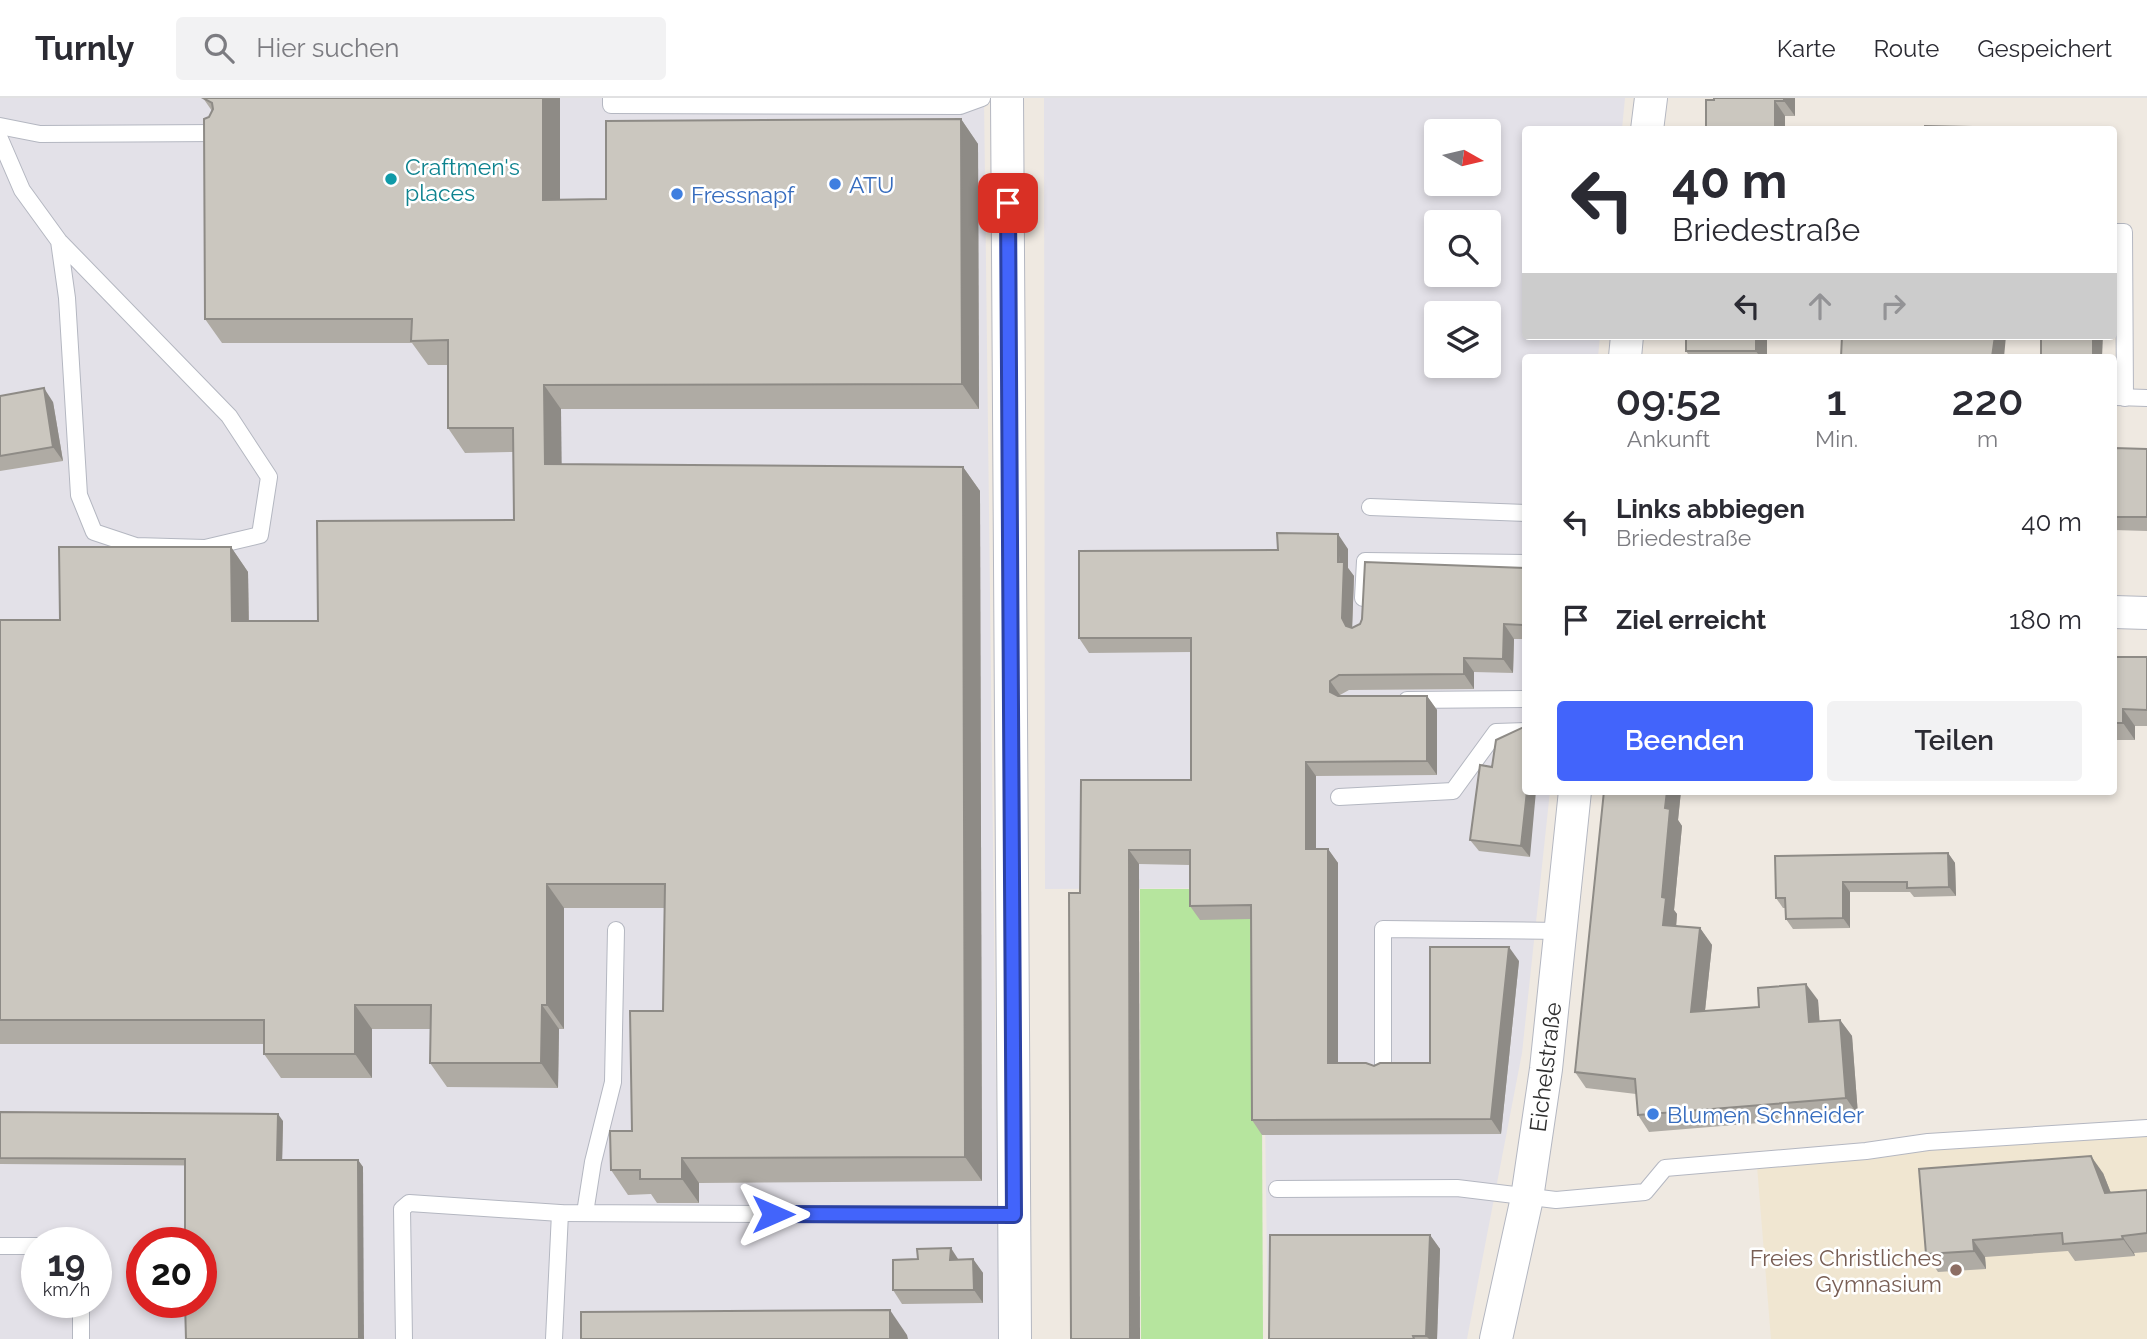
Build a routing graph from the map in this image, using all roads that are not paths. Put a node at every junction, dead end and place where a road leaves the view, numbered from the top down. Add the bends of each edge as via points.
1 (611, 98) edge
2 (982, 98) edge
3 (1007, 98) edge
4 (1651, 98) edge
5 (942, 102) edge
6 (0, 126) edge
7 (1648, 126) edge
8 (220, 133) edge
9 (0, 139) edge
10 (2117, 232) edge
11 (59, 241) junction
12 (2119, 398) edge
13 (2147, 398) edge
14 (1370, 507) dead end
15 (1522, 513) edge
16 (1522, 564) edge
17 (1363, 608) edge
18 (2117, 612) edge
19 (2147, 613) edge
20 (1522, 699) edge
21 (1390, 700) edge
22 (1522, 731) edge
23 (1575, 795) edge
24 (1339, 797) dead end
25 (615, 930) dead end
26 (1560, 931) junction
27 (1383, 1070) edge
28 (2147, 1128) edge
29 (1277, 1189) dead end
30 (1527, 1198) junction
31 (560, 1213) junction
32 (585, 1213) junction
33 (1014, 1215) junction
34 (0, 1246) edge
35 (21, 1246) edge
36 (81, 1318) edge
37 (81, 1339) edge
38 (404, 1339) edge
39 (554, 1339) edge
40 (1015, 1339) edge
41 (1496, 1339) edge

1 - 5 lane via 611,105
2 - 5 lane via 960,106
3 - 33 street
4 - 7 street
6 - 8 lane via 40,134
9 - 11 lane via 22,190
10 - 12 lane via 2124,232
11 - 11 lane via 229,416 269,477 260,534 205,548 136,547 94,533 79,495
12 - 13 lane
14 - 15 lane
16 - 17 lane via 1365,561
18 - 19 street
20 - 21 lane
22 - 24 lane via 1496,732 1453,791
23 - 26 street, Eichelstraße
25 - 32 lane via 613,1082
26 - 27 lane via 1383,929
26 - 30 street, Eichelstraße
28 - 30 lane via 1928,1142 1866,1152 1665,1168 1645,1192
29 - 30 lane via 1457,1188
30 - 41 street, Eichelstraße
31 - 32 lane
31 - 38 lane via 410,1203 402,1209
31 - 39 lane
32 - 33 lane
33 - 40 street
34 - 35 lane
36 - 37 lane

